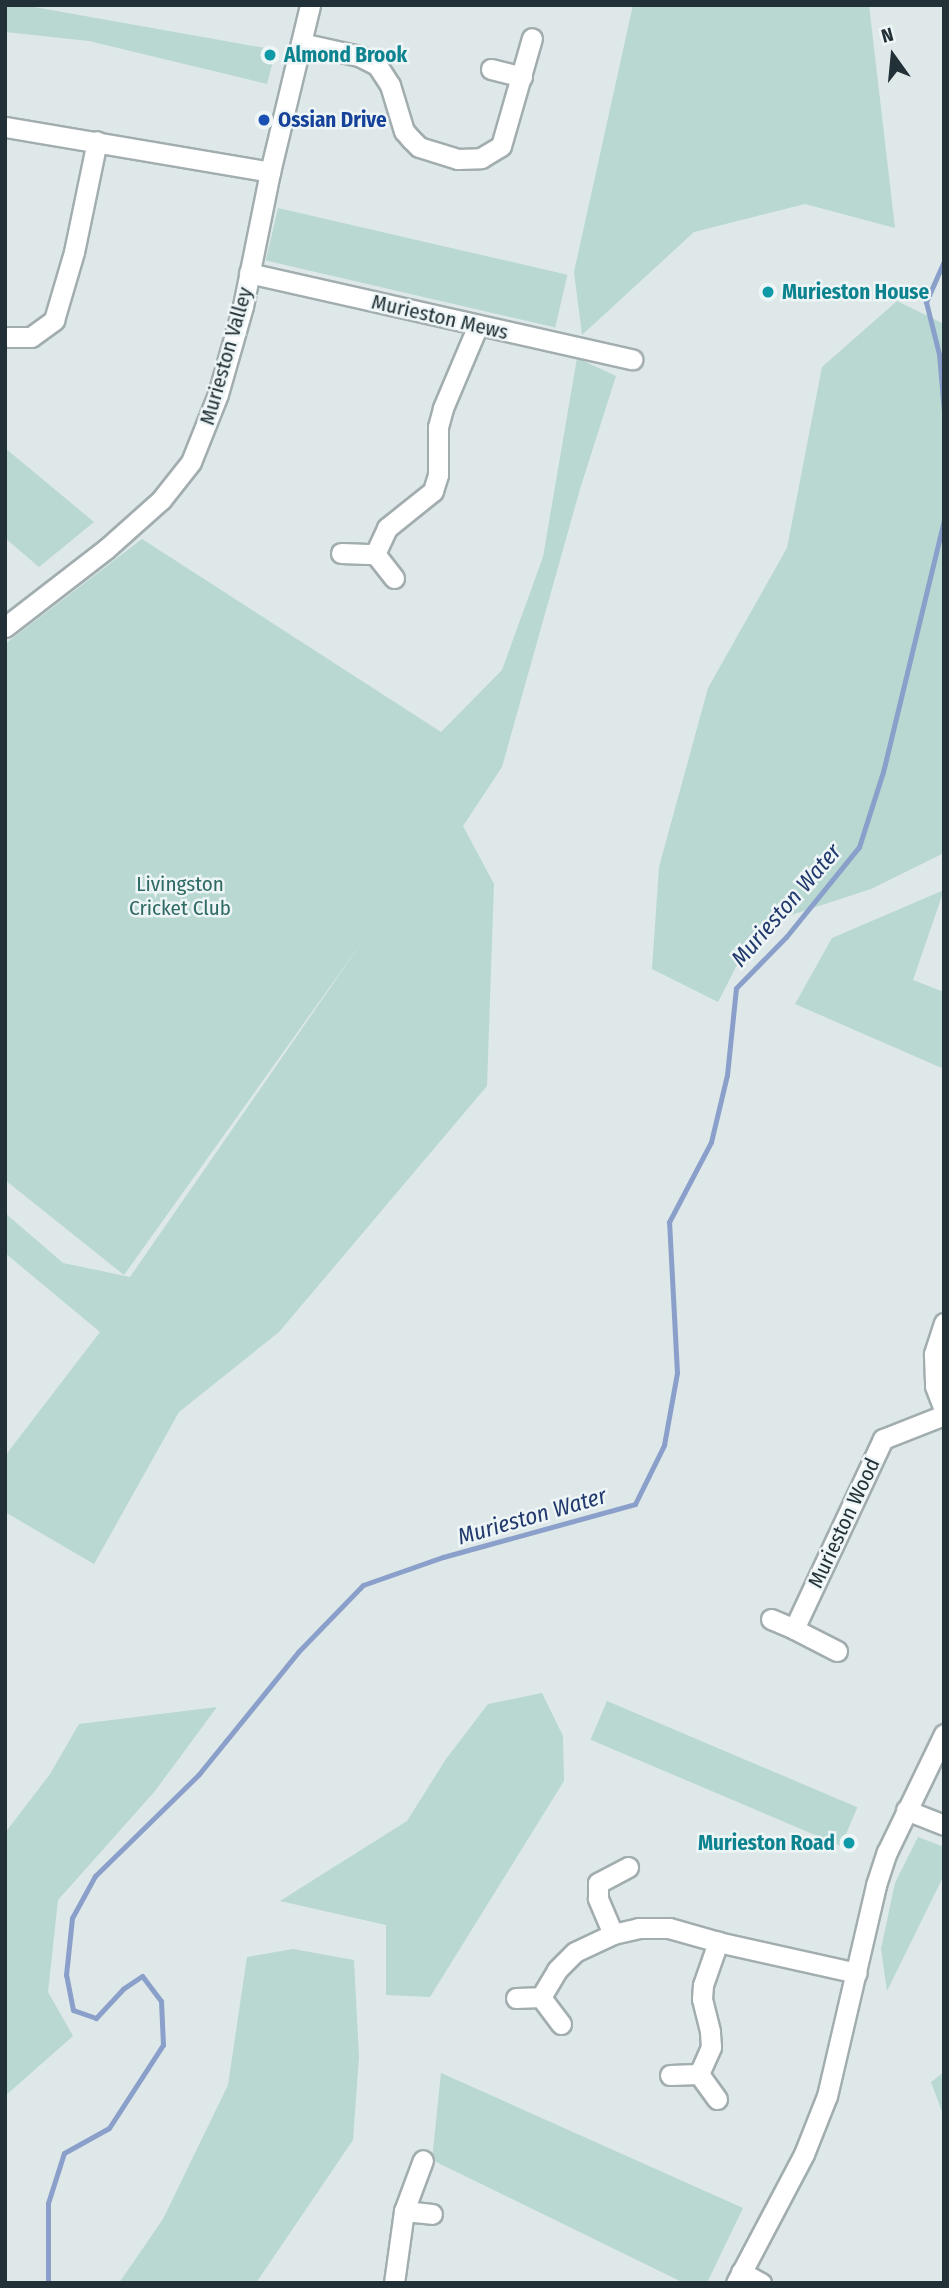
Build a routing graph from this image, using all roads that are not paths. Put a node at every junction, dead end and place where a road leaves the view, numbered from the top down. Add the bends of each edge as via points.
1 (310, 5) edge
2 (532, 38) dead end
3 (301, 43) junction
4 (491, 69) dead end
5 (522, 77) junction
6 (5, 127) edge
7 (97, 141) junction
8 (270, 172) junction
9 (249, 273) junction
10 (478, 325) junction
11 (5, 337) edge
12 (632, 359) dead end
13 (341, 553) dead end
14 (375, 554) junction
15 (394, 578) dead end
16 (5, 627) edge
17 (944, 1323) edge
18 (944, 1413) edge
19 (771, 1619) dead end
20 (794, 1629) junction
21 (837, 1651) dead end
22 (944, 1734) edge
23 (906, 1810) junction
24 (944, 1825) edge
25 (628, 1867) dead end
26 (613, 1934) junction
27 (718, 1942) junction
28 (857, 1973) junction
29 (541, 1997) junction
30 (516, 1998) dead end
31 (561, 2024) dead end
32 (699, 2074) junction
33 (670, 2075) dead end
34 (717, 2099) dead end
35 (423, 2160) dead end
36 (404, 2211) junction
37 (432, 2214) dead end
38 (738, 2277) edge
39 (394, 2283) edge
40 (761, 2283) edge

1 - 3 street, Murieston Valley
2 - 5 street
3 - 5 street via 359,56 377,65 390,85 404,131 419,146 458,159 481,158 501,146
3 - 8 street, Murieston Valley
4 - 5 street
6 - 7 street
7 - 8 street
7 - 11 street via 54,320 31,337
8 - 9 street, Murieston Valley
9 - 10 street, Murieston Mews
9 - 16 street, Murieston Valley via 218,394 191,462 162,500
10 - 12 street, Murieston Mews
10 - 14 street via 440,418 433,491 387,528
13 - 14 street
14 - 15 street
17 - 18 street, Murieston Wood via 934,1354 935,1386
18 - 20 street, Murieston Wood via 883,1439
19 - 20 street
20 - 21 street
22 - 23 street
23 - 24 street
23 - 28 street via 876,1885
25 - 26 street via 598,1884 598,1898
26 - 27 street via 669,1928
26 - 29 street via 575,1952 556,1970
27 - 28 street
27 - 32 street via 703,1985 711,2047
28 - 38 street via 827,2096 804,2154
29 - 30 street
29 - 31 street
32 - 33 street
32 - 34 street
35 - 36 street
36 - 37 street
36 - 39 street
38 - 40 street

